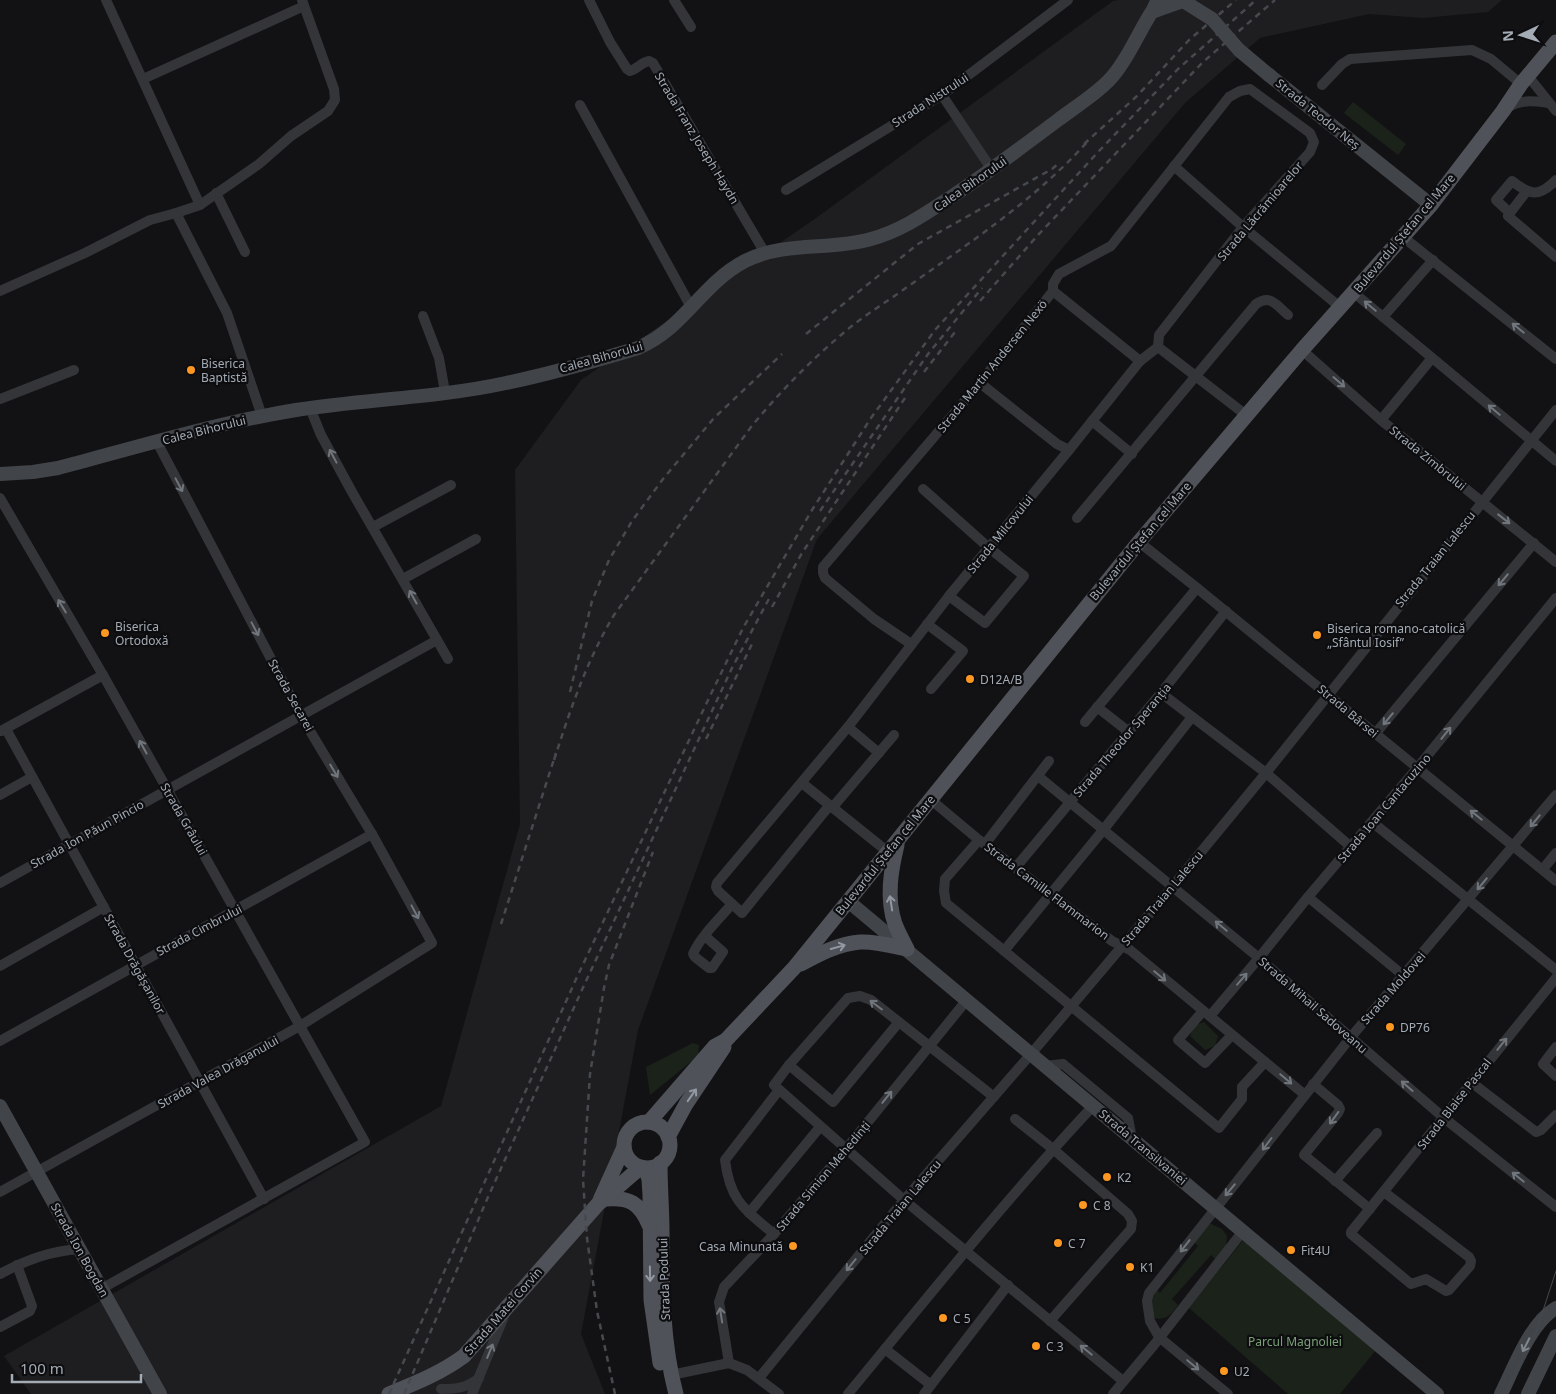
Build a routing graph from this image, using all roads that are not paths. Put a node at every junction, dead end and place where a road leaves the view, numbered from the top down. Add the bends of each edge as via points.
1 (106, 0) edge
2 (589, 0) edge
3 (674, 0) edge
4 (1068, 0) edge
5 (1202, 0) edge
6 (1182, 1) edge
7 (303, 3) edge
8 (1155, 6) edge
9 (1211, 18) junction
10 (691, 27) dead end
11 (1555, 47) edge
12 (143, 79) junction
13 (1524, 80) junction
14 (1322, 85) dead end
15 (1250, 89) joint
16 (942, 95) junction
17 (580, 105) dead end
18 (1552, 107) edge
19 (1503, 111) junction
20 (1174, 166) junction
21 (992, 170) junction
22 (1556, 180) edge
23 (786, 190) dead end
24 (1526, 192) junction
25 (216, 193) junction
26 (200, 205) junction
27 (1431, 205) junction
28 (1510, 213) junction
29 (176, 214) junction
30 (1243, 227) junction
31 (1403, 236) junction
32 (245, 252) dead end
33 (765, 253) junction
34 (1556, 257) edge
35 (1433, 260) junction
36 (0, 291) edge
37 (1053, 291) junction
38 (1353, 292) junction
39 (691, 307) junction
40 (1340, 307) junction
41 (1288, 315) dead end
42 (422, 316) dead end
43 (1384, 317) junction
44 (1158, 347) junction
45 (1302, 350) junction
46 (1432, 358) junction
47 (1556, 358) edge
48 (1140, 361) junction
49 (74, 370) dead end
50 (1196, 376) junction
51 (980, 384) junction
52 (445, 392) junction
53 (0, 399) edge
54 (310, 408) junction
55 (1556, 410) edge
56 (1246, 415) junction
57 (262, 416) junction
58 (1381, 420) junction
59 (1092, 421) junction
60 (1532, 441) junction
61 (156, 442) junction
62 (1069, 450) junction
63 (1132, 454) junction
64 (1556, 461) edge
65 (0, 474) edge
66 (450, 485) dead end
67 (923, 489) dead end
68 (0, 498) edge
69 (1482, 502) junction
70 (1077, 518) dead end
71 (372, 527) junction
72 (476, 539) dead end
73 (1139, 542) junction
74 (1534, 543) junction
75 (988, 547) junction
76 (1556, 562) edge
77 (403, 579) junction
78 (1197, 588) junction
79 (949, 596) junction
80 (1556, 598) edge
81 (1226, 611) junction
82 (927, 624) junction
83 (437, 640) junction
84 (911, 644) junction
85 (448, 659) dead end
86 (103, 675) junction
87 (931, 689) dead end
88 (1162, 693) junction
89 (1327, 694) junction
90 (1097, 707) junction
91 (301, 716) junction
92 (1192, 717) junction
93 (1085, 722) dead end
94 (848, 727) junction
95 (3, 730) edge
96 (1129, 732) junction
97 (1375, 734) junction
98 (894, 735) dead end
99 (879, 753) junction
100 (1049, 761) dead end
101 (1418, 768) junction
102 (1266, 773) junction
103 (1038, 776) junction
104 (32, 777) junction
105 (802, 783) junction
106 (167, 789) junction
107 (0, 795) edge
108 (1556, 796) edge
109 (930, 799) junction
110 (1071, 802) junction
111 (831, 807) junction
112 (1372, 822) junction
113 (1104, 829) junction
114 (372, 834) junction
115 (898, 839) junction
116 (982, 842) junction
117 (68, 845) junction
118 (1514, 846) junction
119 (1351, 847) junction
120 (888, 852) junction
121 (1556, 853) edge
122 (1016, 867) junction
123 (1543, 869) junction
124 (1556, 881) edge
125 (0, 883) edge
126 (1173, 886) junction
127 (1050, 894) junction
128 (1308, 897) junction
129 (1469, 900) junction
130 (848, 901) junction
131 (732, 904) junction
132 (104, 907) junction
133 (236, 910) junction
134 (705, 936) dead end
135 (432, 943) joint
136 (1122, 946) junction
137 (907, 949) junction
138 (1004, 951) junction
139 (1259, 958) junction
140 (136, 964) junction
141 (0, 966) edge
142 (794, 968) junction
143 (1556, 970) edge
144 (1404, 976) junction
145 (1556, 978) edge
146 (966, 1001) junction
147 (1071, 1007) junction
148 (1206, 1013) junction
149 (898, 1022) junction
150 (300, 1026) junction
151 (1232, 1034) junction
152 (1352, 1037) junction
153 (726, 1040) junction
154 (0, 1041) edge
155 (928, 1046) junction
156 (1556, 1047) edge
157 (1031, 1054) junction
158 (1265, 1062) junction
159 (789, 1065) junction
160 (1045, 1066) junction
161 (1556, 1076) edge
162 (200, 1082) junction
163 (1471, 1082) junction
164 (1313, 1084) junction
165 (778, 1090) junction
166 (1305, 1095) junction
167 (994, 1096) junction
168 (0, 1106) edge
169 (1093, 1106) junction
170 (1556, 1115) edge
171 (1015, 1118) dead end
172 (1444, 1118) junction
173 (649, 1122) junction
174 (820, 1127) junction
175 (1378, 1133) dead end
176 (668, 1137) junction
177 (1132, 1138) junction
178 (624, 1147) junction
179 (846, 1149) junction
180 (1053, 1149) junction
181 (649, 1166) junction
182 (37, 1173) junction
183 (1335, 1181) junction
184 (0, 1192) edge
185 (1384, 1192) junction
186 (264, 1199) junction
187 (904, 1200) junction
188 (602, 1201) junction
189 (1556, 1207) edge
190 (1216, 1208) junction
191 (1370, 1209) junction
192 (749, 1213) junction
193 (650, 1226) junction
194 (1243, 1230) junction
195 (774, 1234) junction
196 (80, 1250) junction
197 (966, 1250) junction
198 (17, 1265) junction
199 (0, 1274) edge
200 (1008, 1285) junction
201 (101, 1289) junction
202 (508, 1308) junction
203 (1556, 1308) edge
204 (1050, 1321) junction
205 (0, 1327) edge
206 (1556, 1336) edge
207 (1160, 1337) junction
208 (885, 1349) junction
209 (729, 1363) junction
210 (671, 1375) junction
211 (480, 1378) junction
212 (759, 1378) junction
213 (1123, 1381) junction
214 (420, 1382) junction
215 (931, 1385) junction
216 (445, 1391) edge
217 (160, 1394) edge
218 (389, 1394) edge
219 (472, 1394) edge
220 (666, 1394) edge
221 (676, 1394) edge
222 (779, 1394) edge
223 (848, 1394) edge
224 (924, 1394) edge
225 (1113, 1394) edge
226 (1228, 1394) edge
227 (1437, 1394) edge
228 (1501, 1394) edge
229 (1528, 1394) edge

1 - 12 street
2 - 33 street, Strada Franz Joseph Haydn via 627,69 634,70 649,61 653,63
3 - 10 street
4 - 16 street, Strada Nistrului
5 - 9 main road, Strada Teodor Neș
6 - 8 main road, Calea Bihorului
6 - 9 main road, Strada Teodor Neș
7 - 12 street
7 - 25 street via 335,100 328,111
8 - 21 main road, Calea Bihorului via 1116,73
9 - 27 main road, Strada Teodor Neș, bridge via 1239,50
11 - 13 main road, Bulevardul Ștefan cel Mare
12 - 26 street
13 - 14 street via 1472,50 1350,59
13 - 18 street
13 - 19 main road, Bulevardul Ștefan cel Mare
15 - 20 street, Strada Martin Andersen Nexö via 1240,90 1229,97
15 - 30 street, Strada Lăcrămioarelor via 1310,133 1314,142 1310,152
16 - 21 street
16 - 23 street, Strada Nistrului
17 - 39 street
18 - 19 street via 1534,101 1518,102
19 - 27 main road, Bulevardul Ștefan cel Mare
20 - 30 street
20 - 37 street, Strada Martin Andersen Nexö via 1111,246 1059,274
21 - 33 main road, Calea Bihorului via 894,231 853,244
22 - 24 street via 1547,189
24 - 28 street
24 - 28 street via 1512,181 1496,200
25 - 26 street
25 - 32 street
26 - 29 street
27 - 31 main road, Bulevardul Ștefan cel Mare
28 - 34 street via 1508,216
29 - 36 street via 150,220
29 - 57 street via 228,313
30 - 40 street
30 - 44 street, Strada Lăcrămioarelor via 1159,335
31 - 35 street
31 - 38 main road, Bulevardul Ștefan cel Mare
33 - 39 main road, Calea Bihorului via 746,260 718,278
35 - 43 street
47 -> 35 street
37 - 48 street
37 - 51 street, Strada Martin Andersen Nexö
38 - 40 main road, Bulevardul Ștefan cel Mare
43 -> 38 street
39 - 52 main road, Calea Bihorului via 672,327 638,348 506,383
40 - 45 main road, Bulevardul Ștefan cel Mare
41 - 50 street via 1270,299 1256,304
42 - 52 street via 439,358
43 - 46 street
44 - 48 street, Strada Milcovului
44 - 50 street
45 - 56 main road, Bulevardul Ștefan cel Mare
45 -> 58 street, Strada Zimbrului
46 - 58 street
60 -> 46 street
48 - 59 street, Strada Milcovului
49 - 53 street
50 - 56 street
50 - 63 street
51 - 62 street
51 - 84 street, Strada Martin Andersen Nexö via 824,567 825,578 874,619
52 - 54 main road, Calea Bihorului
54 - 57 main road, Calea Bihorului
71 -> 54 street via 321,435
55 - 60 street, Strada Traian Lalescu
56 - 73 main road, Bulevardul Ștefan cel Mare
57 - 61 main road, Calea Bihorului
58 - 69 street, Strada Zimbrului
59 - 62 street, Strada Milcovului
59 - 63 street
60 - 64 street
60 - 69 street, Strada Traian Lalescu
61 - 65 main road, Calea Bihorului via 58,468
61 -> 91 street, Strada Secarei
62 - 75 street, Strada Milcovului
63 - 70 street
66 - 71 street
67 - 75 street
86 -> 68 street, Strada Grâului
69 -> 74 street, Strada Zimbrului
69 - 89 street, Strada Traian Lalescu
71 - 77 street
72 - 77 street
73 - 78 street, Strada Bârsei
73 - 109 main road, Bulevardul Ștefan cel Mare
74 - 76 street, Strada Zimbrului
74 -> 97 street
75 - 79 street, Strada Milcovului
75 - 79 street via 1024,576 985,623
83 -> 77 street
78 - 81 street, Strada Bârsei
78 - 90 street
79 - 82 street, Strada Milcovului
101 -> 80 street, Strada Ioan Cantacuzino
81 - 88 street, Strada Theodor Speranția
81 - 89 street, Strada Bârsei
82 - 84 street, Strada Milcovului
82 - 87 street via 963,651
83 - 85 street
83 - 91 street, Strada Ion Păun Pincio
84 - 94 street, Strada Milcovului
86 - 95 street
106 -> 86 street, Strada Grâului
88 - 92 street
88 - 96 street, Strada Theodor Speranția
89 - 97 street, Strada Bârsei
89 - 102 street, Strada Traian Lalescu
90 - 93 street
90 - 96 street
91 - 106 street, Strada Ion Păun Pincio
91 -> 114 street, Strada Secarei
92 - 102 street
92 - 113 street
94 - 99 street
94 - 105 street, Strada Milcovului
95 - 104 street, Strada Drăgășanilor
96 - 110 street, Strada Theodor Speranția
97 - 101 street, Strada Bârsei
98 - 99 street
99 - 111 street
100 - 103 street
101 - 112 street, Strada Ioan Cantacuzino
118 -> 101 street, Strada Bârsei
102 - 119 street
102 - 126 street, Strada Traian Lalescu
103 - 110 street, Strada Mihail Sadoveanu
103 - 116 street
104 - 107 street
104 - 117 street, Strada Drăgășanilor
105 - 111 street
105 - 131 street, Strada Milcovului via 717,883 718,891
106 - 117 street, Strada Ion Păun Pincio
106 - 133 street, Strada Grâului
108 -> 118 street, Strada Moldovei
109 - 115 main road, Bulevardul Ștefan cel Mare
109 - 116 street, Strada Camille Flammarion
110 - 113 street, Strada Mihail Sadoveanu
110 - 122 street, Strada Theodor Speranția
111 - 120 street
111 - 131 street via 742,913
112 - 119 street, Strada Ioan Cantacuzino
112 - 129 street
113 - 126 street, Strada Mihail Sadoveanu
113 - 127 street
114 - 133 street, Strada Cimbrului
114 -> 135 street, Strada Secarei
115 - 120 main road, Bulevardul Ștefan cel Mare
137 -> 115 main road via 895,923 890,898
116 - 122 street, Strada Camille Flammarion
116 - 138 street via 945,879 946,903
117 - 125 street, Strada Ion Păun Pincio
117 - 132 street, Strada Drăgășanilor
118 - 123 street, Strada Bârsei
118 -> 129 street, Strada Moldovei
119 - 128 street, Strada Ioan Cantacuzino
120 - 130 main road, Bulevardul Ștefan cel Mare
121 - 123 street
122 - 127 street, Strada Camille Flammarion
123 - 124 street, Strada Bârsei
126 - 136 street, Strada Traian Lalescu
139 -> 126 street, Strada Mihail Sadoveanu
127 - 136 street, Strada Camille Flammarion
127 - 138 street
128 - 139 street, Strada Ioan Cantacuzino
128 - 144 street
129 - 143 street
129 - 144 street, Strada Moldovei
130 - 137 main road, Strada Transilvaniei
130 - 142 main road, Bulevardul Ștefan cel Mare
131 - 134 street
132 - 140 street, Strada Drăgășanilor
132 - 141 street
133 - 140 street, Strada Cimbrului
133 - 150 street, Strada Grâului
135 - 150 street, Strada Valea Drăganului
136 - 147 street, Strada Traian Lalescu
136 -> 148 street, Strada Camille Flammarion
142 -> 137 main road via 829,950 861,942
137 - 146 main road, Strada Transilvaniei
138 - 147 street
148 -> 139 street, Strada Ioan Cantacuzino
139 - 152 street, Strada Mihail Sadoveanu
140 - 154 street, Strada Cimbrului
140 - 162 street, Strada Drăgășanilor
142 - 153 main road, Bulevardul Ștefan cel Mare
144 - 152 street, Strada Moldovei
163 -> 145 street, Strada Blaise Pascal
146 - 155 street, Strada Simion Mehedinți
146 - 157 main road, Strada Transilvaniei
147 - 157 street, Strada Traian Lalescu
147 - 158 street via 1219,1128 1242,1099 1242,1087
148 - 151 street, Strada Camille Flammarion
148 - 151 street, Strada Ioan Cantacuzino via 1178,1040 1205,1063
149 - 155 street
149 -> 159 street via 871,1000 860,996 848,998
149 - 159 street via 833,1102
150 - 162 street, Strada Valea Drăganului
150 - 186 street, Strada Grâului via 365,1142
151 - 158 street, Strada Camille Flammarion
152 - 164 street, Strada Moldovei
172 -> 152 street, Strada Mihail Sadoveanu
153 - 173 main road, Bulevardul Ștefan cel Mare via 715,1046
176 -> 153 main road, Bulevardul Ștefan cel Mare via 723,1050
155 - 167 street
179 -> 155 street, Strada Simion Mehedinți
156 - 161 street via 1543,1064
157 - 160 main road, Strada Transilvaniei
157 - 167 street, Strada Traian Lalescu
158 -> 166 street, Strada Camille Flammarion
159 - 165 street via 774,1085
160 - 169 main road, Strada Transilvaniei
160 - 177 street via 1063,1064 1071,1070 1128,1118
162 - 182 street, Strada Valea Drăganului
162 - 186 street, Strada Drăgășanilor
163 - 170 street via 1536,1132
163 - 172 street, Strada Blaise Pascal
164 - 166 street, Strada Moldovei
164 -> 183 street via 1340,1109 1304,1155
165 - 174 street
165 - 192 street via 725,1160 727,1179 734,1196
166 -> 190 street, Strada Moldovei
167 - 187 street, Strada Traian Lalescu
168 - 182 main road, Strada Ion Bogdan
169 - 177 main road, Strada Transilvaniei
169 - 180 street
171 - 180 street
172 - 185 street, Strada Blaise Pascal
189 -> 172 street, Strada Mihail Sadoveanu
173 - 176 main road via 660,1126
173 - 178 main road via 632,1127
174 - 179 street
174 - 192 street
175 - 183 street
176 - 181 main road via 665,1158
177 - 190 main road, Strada Transilvaniei
178 - 181 main road via 628,1157
178 - 188 main road
179 - 187 street
179 - 195 street, Strada Simion Mehedinți
180 - 197 street
180 - 204 street via 1132,1221 1131,1229
181 - 188 main road
181 - 193 main road, Strada Podului
181 - 210 main road, Strada Podului
182 - 184 street, Strada Valea Drăganului
182 - 196 main road, Strada Ion Bogdan
183 - 191 street
185 - 191 street, Strada Blaise Pascal
185 - 191 street, Strada Blaise Pascal via 1469,1257 1470,1266 1446,1291 1426,1279 1411,1284 1351,1234
186 - 201 street
187 - 197 street
187 -> 212 street, Strada Traian Lalescu
188 - 193 main road via 620,1199 632,1202
188 - 202 main road, Strada Matei Corvin
190 - 194 main road, Strada Transilvaniei
190 -> 207 street, Strada Moldovei via 1149,1293 1150,1321
192 - 195 street
193 -> 220 main road, Strada Podului via 651,1300
194 - 207 street
194 - 227 main road, Strada Transilvaniei
209 -> 195 street, Strada Simion Mehedinți via 719,1302 724,1287
196 - 198 street via 40,1255
196 - 201 main road, Strada Ion Bogdan
197 - 200 street
197 - 208 street
198 - 199 street
198 - 205 street via 32,1306 30,1311
200 - 204 street
200 - 215 street
201 - 217 main road, Strada Ion Bogdan
211 -> 202 street
202 - 214 main road, Strada Matei Corvin via 464,1356
203 -> 228 main road via 1548,1312 1534,1331
213 -> 204 street
206 - 229 main road
207 - 213 street
207 -> 226 street
208 - 215 street
208 - 223 street
209 - 210 street
209 - 212 street
210 - 221 main road, Strada Podului
211 - 216 street via 463,1388
211 - 219 street
212 - 222 street
213 - 225 street
214 - 216 street
214 - 218 main road, Strada Matei Corvin
215 - 224 street

